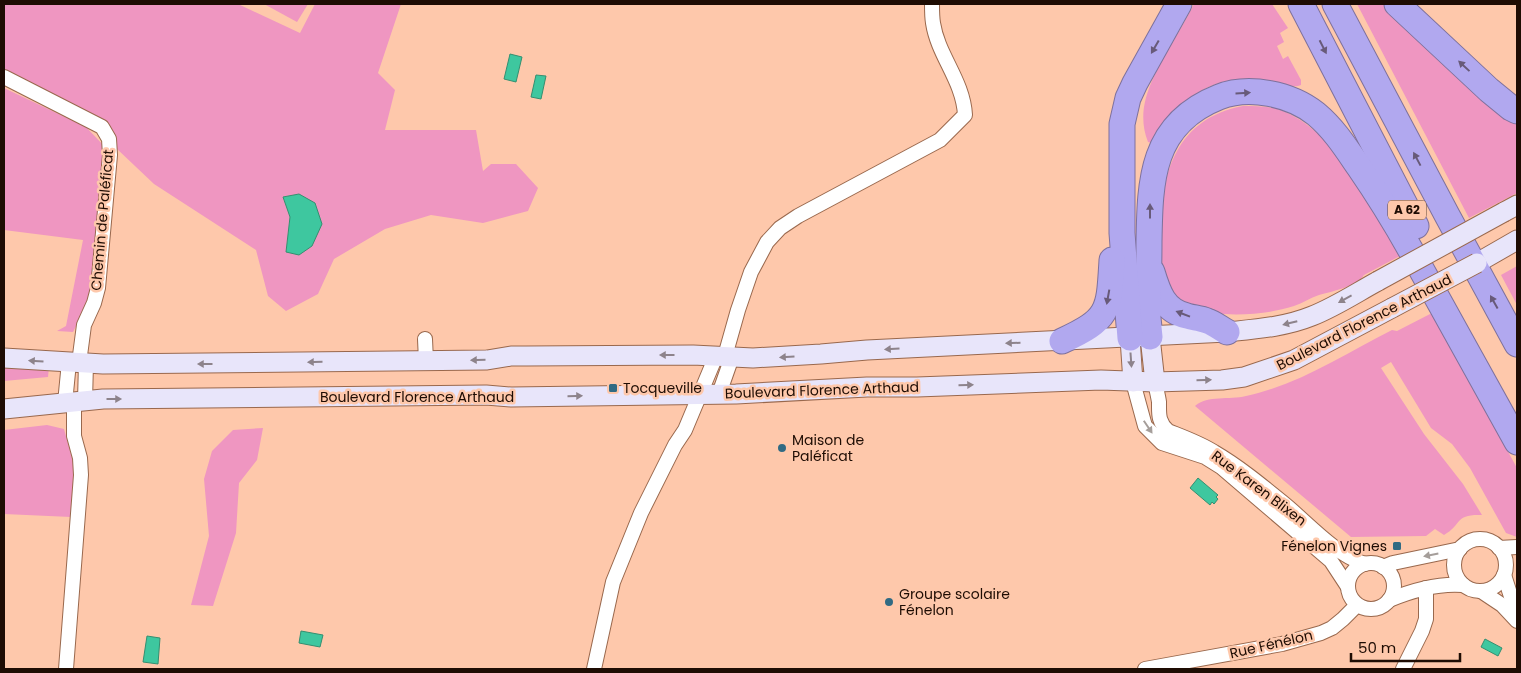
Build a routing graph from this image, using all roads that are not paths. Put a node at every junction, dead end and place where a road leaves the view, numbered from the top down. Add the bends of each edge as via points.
1 (932, 4) edge
2 (1179, 4) edge
3 (1301, 4) edge
4 (1335, 4) edge
5 (1397, 4) edge
6 (4, 77) edge
7 (1512, 104) edge
8 (1511, 209) edge
9 (1122, 233) junction
10 (1517, 240) edge
11 (1149, 260) junction
12 (1227, 332) junction
13 (1140, 337) junction
14 (426, 339) dead end
15 (1062, 341) junction
16 (1517, 344) edge
17 (724, 356) junction
18 (4, 358) edge
19 (426, 361) junction
20 (78, 363) junction
21 (1133, 382) junction
22 (1155, 382) junction
23 (699, 394) junction
24 (719, 394) junction
25 (75, 402) junction
26 (4, 408) edge
27 (1517, 413) edge
28 (1517, 442) edge
29 (1517, 547) edge
30 (1499, 548) junction
31 (1460, 549) junction
32 (1517, 556) edge
33 (1365, 564) junction
34 (1383, 567) junction
35 (1505, 570) junction
36 (1463, 585) junction
37 (1348, 587) junction
38 (1426, 588) junction
39 (1481, 591) junction
40 (1389, 600) junction
41 (1357, 605) junction
42 (1517, 616) edge
43 (1517, 621) edge
44 (66, 669) edge
45 (594, 669) edge
46 (1145, 669) edge
47 (1403, 669) edge

1 - 17 street via 933,24 957,80 965,115 940,140 780,228 767,242 751,272
2 -> 9 highway via 1135,83 1124,111 1120,140
3 -> 27 highway, A 62
16 -> 4 highway, A 62
7 -> 5 highway via 1489,90
6 - 20 street, Chemin de Paléficat via 102,126 109,139 98,288 84,325
8 -> 12 street, Boulevard Florence Arthaud, bridge via 1325,310 1267,328
9 - 13 highway
9 -> 15 highway via 1112,254 1106,309 1090,327
22 -> 10 street, Boulevard Florence Arthaud, bridge via 1244,377 1294,360
12 -> 11 highway via 1167,306 1157,289
11 - 13 highway via 1148,318
11 -> 28 highway via 1153,173 1172,131 1208,102 1232,93 1268,94 1303,105 1338,137 1387,208
12 - 13 street, Boulevard Florence Arthaud
13 - 15 street, Boulevard Florence Arthaud
13 -> 21 street
13 - 22 street
14 - 19 street
15 -> 17 street, Boulevard Florence Arthaud via 790,356
17 -> 19 street, Boulevard Florence Arthaud via 511,356 487,360
17 - 23 street
17 - 24 street
20 -> 18 street, Boulevard Florence Arthaud
19 -> 20 street, Boulevard Florence Arthaud
20 - 25 street
20 - 25 street
21 - 22 street, Boulevard Florence Arthaud
24 -> 21 street, Boulevard Florence Arthaud via 1101,380
21 -> 37 street, Rue Karen Blixen via 1149,431 1162,443 1205,457 1221,467 1331,562
22 - 33 street, Rue Karen Blixen via 1159,420 1168,431 1212,451 1238,468 1339,551
23 - 24 street, Boulevard Florence Arthaud
25 -> 23 street, Boulevard Florence Arthaud via 113,399
23 - 45 street via 685,430 641,513 613,582
25 - 26 street, Boulevard Florence Arthaud
25 - 44 street via 74,436 81,475
29 - 30 street
30 - 31 street via 1479,539
30 - 35 street
31 -> 34 street
31 - 36 street via 1454,562 1457,577
32 - 35 street
33 - 34 street
33 - 37 street via 1352,572
34 - 40 street via 1394,582
35 - 39 street via 1495,586
35 - 42 street
36 - 38 street
36 - 39 street
37 - 41 street
38 - 40 street
38 - 47 street via 1426,619
39 - 43 street via 1502,605
40 - 41 street via 1377,608
41 - 46 street, Rue Fénélon via 1332,628 1321,632 1273,646

